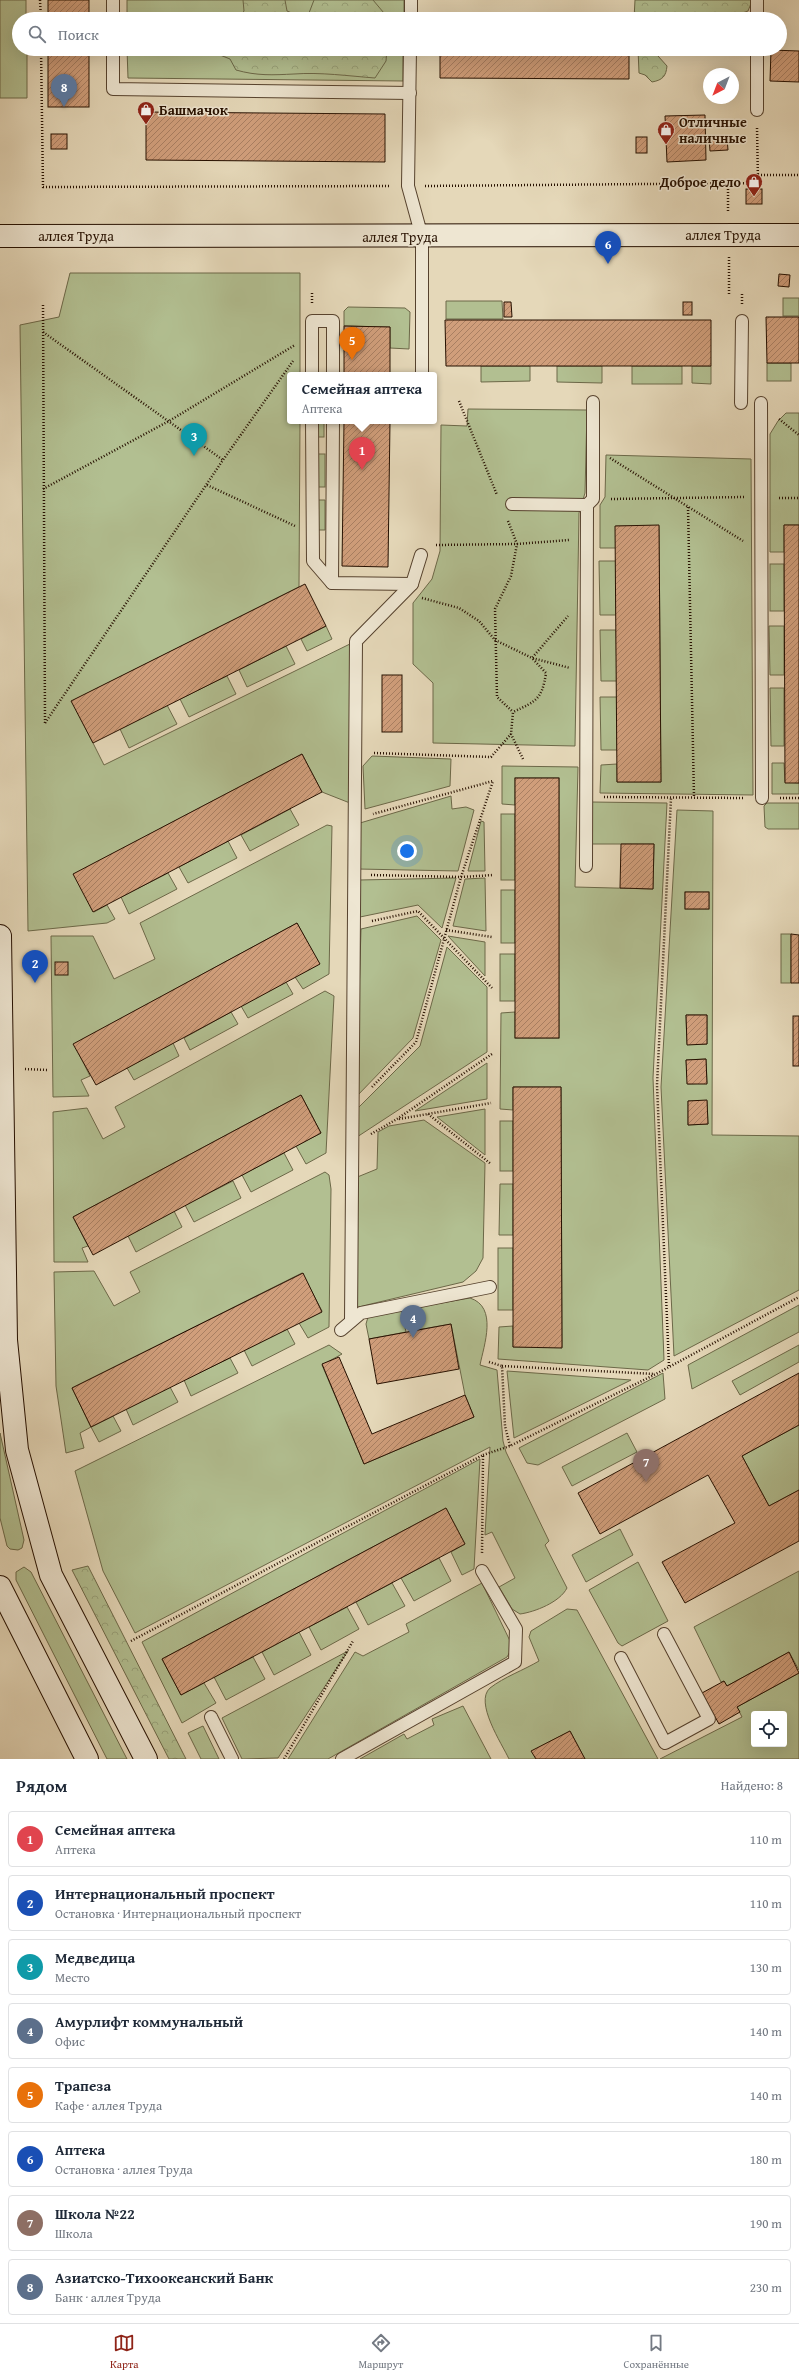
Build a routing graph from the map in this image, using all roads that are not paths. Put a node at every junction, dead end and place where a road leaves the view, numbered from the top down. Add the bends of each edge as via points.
1 (112, 0) edge
2 (411, 0) edge
3 (757, 0) edge
4 (113, 12) edge
5 (411, 12) edge
6 (757, 12) edge
7 (113, 56) edge
8 (410, 56) edge
9 (757, 56) edge
10 (410, 93) junction
11 (757, 110) road end
12 (799, 235) edge
13 (0, 236) edge
14 (422, 237) junction
15 (742, 321) dead end
16 (312, 372) edge
17 (333, 372) edge
18 (422, 372) edge
19 (593, 402) dead end
20 (741, 403) dead end
21 (761, 404) dead end
22 (312, 424) edge
23 (333, 424) edge
24 (590, 502) junction
25 (512, 504) dead end
26 (421, 555) dead end
27 (332, 583) junction
28 (412, 584) junction
29 (762, 798) road end
30 (586, 866) dead end
31 (0, 936) edge
32 (490, 1287) dead end
33 (352, 1321) junction
34 (341, 1330) dead end
35 (482, 1571) road end
36 (0, 1587) edge
37 (664, 1634) dead end
38 (621, 1658) dead end
39 (211, 1717) dead end
40 (346, 1758) edge
41 (87, 1759) edge
42 (146, 1759) edge
43 (232, 1759) edge

1 - 4 lane
2 - 5 lane
3 - 6 lane
7 - 10 lane via 113,89
8 - 10 lane
9 - 11 lane
10 - 14 lane via 408,186
12 - 14 main road, аллея Труда
13 - 14 main road, аллея Труда
14 - 18 lane
15 - 20 lane
16 - 17 lane via 312,321 333,321
19 - 24 lane
21 - 29 lane
22 - 27 lane via 313,561
23 - 27 lane
24 - 25 lane
24 - 30 lane via 586,596
26 - 28 lane
27 - 28 lane
28 - 33 lane via 356,641
31 - 42 main road via 6,1340 17,1450 50,1575
32 - 33 lane via 361,1313
33 - 34 lane
35 - 40 lane via 516,1629 515,1662
36 - 41 main road
37 - 38 lane via 709,1719 702,1723 665,1743
39 - 43 lane

